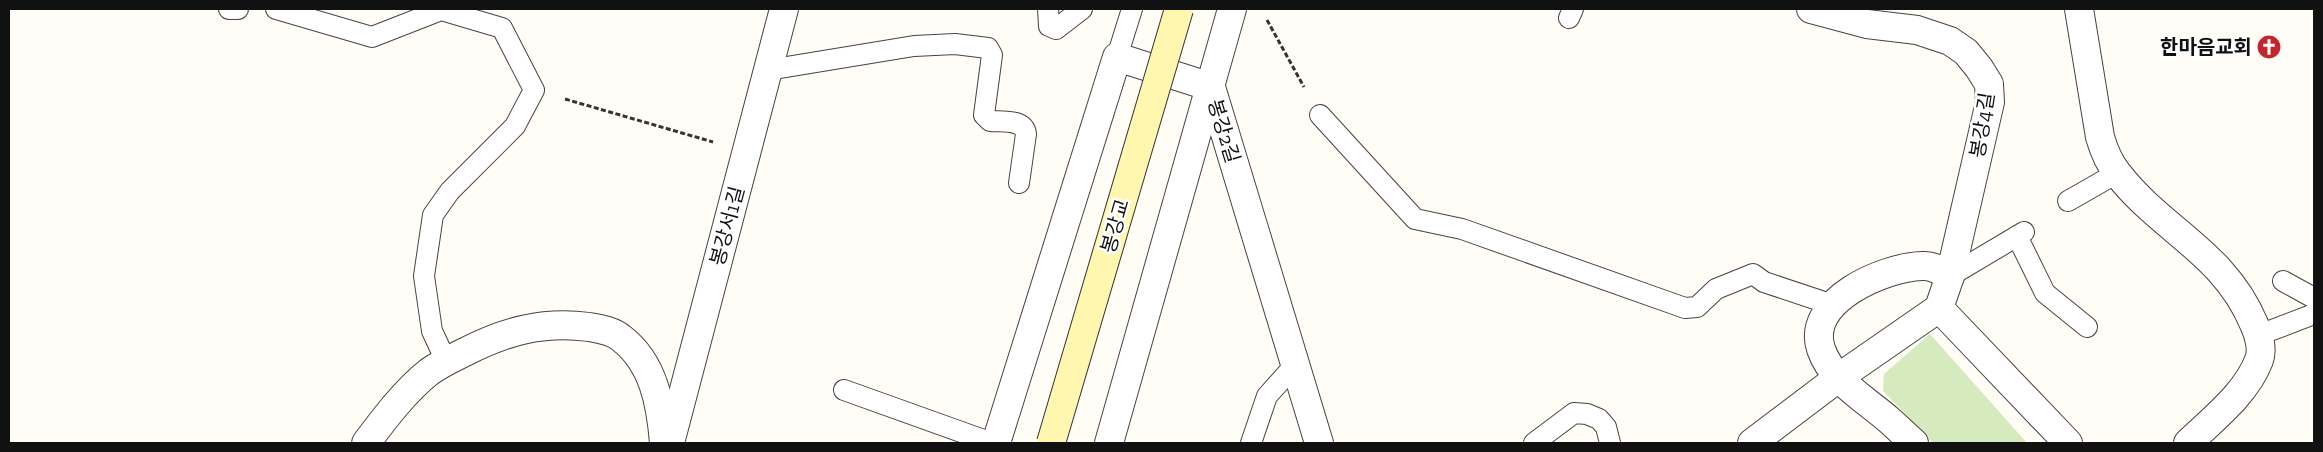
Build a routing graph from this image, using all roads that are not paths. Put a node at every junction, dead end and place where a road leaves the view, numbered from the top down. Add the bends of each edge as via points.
1 (228, 9) edge
2 (238, 9) edge
3 (276, 9) edge
4 (784, 9) edge
5 (1048, 9) edge
6 (1082, 9) edge
7 (1132, 9) edge
8 (1179, 9) edge
9 (1232, 9) edge
10 (1811, 9) edge
11 (2079, 9) edge
12 (1117, 57) junction
13 (768, 70) junction
14 (1211, 87) junction
15 (1320, 115) road end
16 (2117, 174) junction
17 (1019, 184) dead end
18 (2068, 202) dead end
19 (1950, 276) junction
20 (2283, 281) dead end
21 (2314, 298) edge
22 (1833, 305) junction
23 (1939, 308) junction
24 (2314, 314) edge
25 (2088, 328) dead end
26 (2259, 334) junction
27 (446, 362) junction
28 (1294, 366) junction
29 (1838, 378) junction
30 (844, 390) dead end
31 (366, 443) edge
32 (664, 443) edge
33 (670, 443) edge
34 (992, 443) edge
35 (996, 443) edge
36 (1051, 443) edge
37 (1109, 443) edge
38 (1250, 443) edge
39 (1319, 443) edge
40 (1534, 443) edge
41 (1610, 443) edge
42 (1752, 443) edge
43 (1914, 443) edge
44 (2068, 443) edge
45 (2188, 443) edge

1 - 2 lane
3 - 27 lane via 372,38 441,10 502,28 534,90 515,126 450,191 433,215 424,276 432,331
4 - 13 street, 봉강서1길
5 - 6 lane via 1049,26 1056,29
7 - 12 lane
8 - 36 street, 봉강교, bridge
9 - 14 street
10 - 19 street, 봉강4길 via 1858,22 1934,34 1966,52 1989,84 1990,102
11 - 16 street via 2100,137
12 - 14 street
12 - 35 street
13 - 17 lane via 914,46 955,44 988,48 992,55 984,115 990,121 1021,124 1025,128
13 - 33 street, 봉강서1길
14 - 28 street, 봉강2길
14 - 37 street, 봉강2길
15 - 22 lane via 1415,220 1462,229 1685,308 1696,307 1716,289 1753,274 1764,282
16 - 18 lane
16 - 26 street via 2218,266 2235,288
19 - 22 street via 1924,265 1903,268 1852,289
19 - 23 street, 봉강4길
19 - 25 lane via 2020,234 2045,293
20 - 21 lane
22 - 29 street via 1820,322 1818,334 1821,350
23 - 29 street
23 - 44 street
24 - 26 lane
26 - 45 street via 2260,359 2249,380
27 - 31 street via 429,372 412,389
27 - 32 street via 482,343 532,327 570,325 606,330 635,350 648,369 656,391
28 - 38 lane via 1267,396
28 - 39 street, 봉강2길
29 - 42 street
29 - 43 street
30 - 34 lane
40 - 41 lane via 1574,413 1599,419 1606,427

